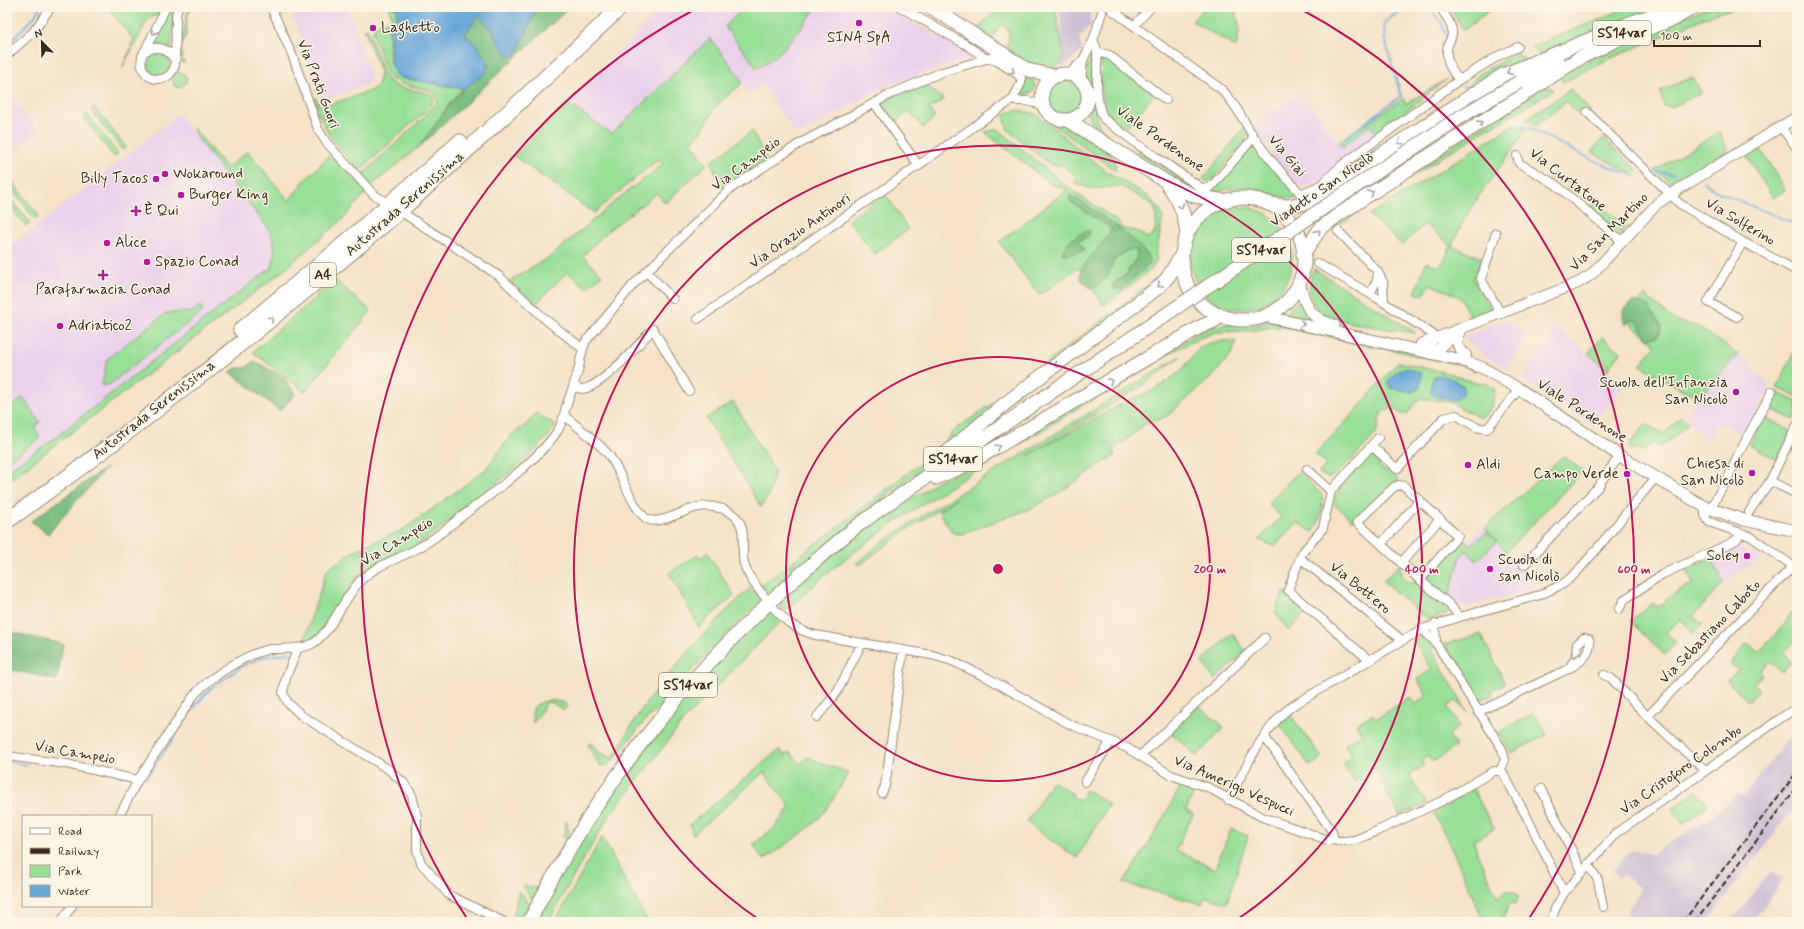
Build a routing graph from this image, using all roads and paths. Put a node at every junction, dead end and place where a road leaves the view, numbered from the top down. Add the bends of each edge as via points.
1 (51, 7) edge
2 (166, 7) edge
3 (178, 7) edge
4 (271, 7) edge
5 (606, 7) edge
6 (620, 7) edge
7 (900, 7) edge
8 (931, 7) edge
9 (1151, 7) edge
10 (1440, 7) edge
11 (1677, 7) edge
12 (1693, 7) edge
13 (1112, 9) edge
14 (1101, 10) edge
15 (1134, 26) junction
16 (1093, 41) junction
17 (1518, 47) dead end
18 (144, 52) junction
19 (1097, 52) junction
20 (993, 54) junction
21 (7, 56) edge
22 (174, 59) junction
23 (1083, 60) junction
24 (1028, 70) junction
25 (1069, 74) junction
26 (1054, 76) junction
27 (1081, 80) junction
28 (1459, 80) junction
29 (1042, 92) junction
30 (1015, 99) junction
31 (1166, 100) dead end
32 (874, 103) junction
33 (1043, 105) junction
34 (1084, 110) junction
35 (1587, 112) dead end
36 (1797, 117) edge
37 (1068, 120) junction
38 (1780, 126) junction
39 (1254, 137) junction
40 (1099, 139) junction
41 (1797, 148) edge
42 (1517, 156) dead end
43 (919, 166) junction
44 (1165, 181) junction
45 (1670, 194) junction
46 (381, 199) dead end
47 (1224, 201) junction
48 (1268, 204) junction
49 (406, 214) dead end
50 (1338, 231) dead end
51 (1496, 233) dead end
52 (1187, 235) junction
53 (1622, 242) junction
54 (1743, 242) junction
55 (1182, 254) junction
56 (1303, 254) junction
57 (1317, 263) dead end
58 (1797, 271) edge
59 (647, 272) junction
60 (1378, 272) junction
61 (1299, 282) junction
62 (1370, 294) junction
63 (673, 299) dead end
64 (1381, 300) junction
65 (1501, 314) junction
66 (1221, 315) junction
67 (1264, 316) junction
68 (1737, 317) dead end
69 (698, 319) dead end
70 (1462, 329) junction
71 (1372, 340) junction
72 (1442, 340) junction
73 (582, 348) junction
74 (1462, 352) junction
75 (1483, 368) junction
76 (573, 386) junction
77 (1519, 389) junction
78 (689, 391) dead end
79 (1772, 391) dead end
80 (565, 416) junction
81 (1797, 425) edge
82 (1378, 438) dead end
83 (1372, 446) junction
84 (1620, 456) junction
85 (1307, 469) dead end
86 (1656, 477) junction
87 (1770, 481) junction
88 (1331, 491) junction
89 (1797, 494) edge
90 (900, 496) junction
91 (1420, 500) junction
92 (7, 508) edge
93 (1707, 508) junction
94 (1749, 512) dead end
95 (1440, 519) junction
96 (7, 521) edge
97 (1792, 530) edge
98 (1742, 532) junction
99 (1381, 544) junction
100 (1300, 558) junction
101 (1401, 563) junction
102 (1524, 565) dead end
103 (1795, 568) edge
104 (1420, 580) junction
105 (765, 597) dead end
106 (773, 607) dead end
107 (1618, 609) dead end
108 (1460, 616) junction
109 (1434, 624) junction
110 (1422, 629) junction
111 (1265, 638) dead end
112 (1402, 640) junction
113 (862, 643) junction
114 (1436, 643) junction
115 (298, 648) junction
116 (903, 651) junction
117 (1370, 660) junction
118 (1568, 670) dead end
119 (1604, 675) dead end
120 (1797, 707) edge
121 (1478, 712) junction
122 (1648, 716) junction
123 (817, 717) dead end
124 (1264, 736) junction
125 (1111, 741) junction
126 (7, 756) edge
127 (1140, 756) junction
128 (1705, 770) junction
129 (1500, 771) junction
130 (138, 780) junction
131 (1086, 782) dead end
132 (1541, 789) dead end
133 (882, 793) dead end
134 (1228, 800) junction
135 (120, 815) edge
136 (1334, 840) junction
137 (1588, 864) junction
138 (1582, 871) junction
139 (1564, 893) junction
140 (71, 907) edge
141 (1603, 907) dead end
142 (61, 922) edge
143 (504, 922) edge
144 (529, 922) edge
145 (1551, 922) edge

1 - 21 street via 33,32
2 -> 18 street
3 - 22 street
4 - 46 street, Via Prati Guori via 318,129 326,142 373,194
5 - 92 highway, Autostrada Serenissima / A4 via 394,201 295,286 178,380
96 -> 6 highway, Autostrada Serenissima / A4 via 115,441 291,303 402,208
7 - 20 street via 965,44
8 - 20 main road
9 - 15 street
10 - 28 street via 1452,30 1448,62
11 -> 48 main road via 1627,24 1503,75 1306,203 1287,206
56 -> 12 main road via 1320,229 1338,214 1580,58 1617,40 1674,19
12 - 90 main road, Viadotto San Nicolò / SS14var, bridge via 1653,20 1584,49 1519,82 1460,117
13 - 14 street via 1108,14
13 - 15 street, Via Giai
14 - 16 street
15 - 39 street, Via Giai via 1221,89 1234,104
16 - 19 street, Viale Pordenone
16 - 23 street
17 - 28 street, Via Giai
18 - 22 street via 160,48 170,53
18 - 22 street via 142,67 152,79 169,76 174,70
19 - 31 street via 1109,55
19 - 39 street, Viale Pordenone via 1098,97 1100,112 1104,119 1200,187 1211,187
20 - 24 main road
20 -> 30 street via 997,61 1020,76 1021,86
20 - 32 street, Via Campeio via 921,80
23 - 25 street
23 - 27 street
24 - 26 main road
24 - 29 main road
25 - 26 main road
25 - 27 main road
26 - 29 main road via 1046,83
27 - 34 main road via 1088,94
28 - 39 street, Via Giai via 1342,165 1321,185 1306,192 1299,192 1270,160
29 - 33 main road
30 - 33 street
30 - 43 street, Via Orazio Antinori
32 - 43 street
32 - 59 street, Via Campeio via 799,144 730,189
33 - 37 main road, Viale Pordenone via 1053,116
34 - 37 main road
34 - 40 main road, Viale Pordenone
35 - 45 street, Via San Martino
36 - 38 street, Via San Martino
37 - 40 main road, Viale Pordenone
38 - 41 street
38 - 45 street, Via San Martino
40 - 44 main road, Viale Pordenone
42 - 53 street, Via Curtatone via 1519,163 1555,184
43 - 69 street, Via Orazio Antinori
44 - 47 main road, Viale Pordenone via 1194,196
44 -> 52 main road, Viale Pordenone via 1183,209
45 - 53 street, Via San Martino
45 - 54 street, Via Solferino via 1680,204
47 - 48 main road, Viale Pordenone via 1249,198
47 - 52 main road, Viale Pordenone via 1202,214
48 - 56 main road, Viale Pordenone via 1282,212 1293,225 1301,240
49 - 73 street via 499,276 546,320
50 - 60 street
51 - 65 street via 1481,278
52 - 55 main road, Viale Pordenone
53 - 65 street, Via San Martino via 1591,275 1578,283
54 - 58 street, Via Solferino
54 - 68 street via 1708,302
55 - 66 main road, Viale Pordenone via 1184,272 1191,290 1204,306
55 -> 90 main road via 1160,286 973,429 909,483
56 - 61 main road, Viale Pordenone
57 - 62 street
59 - 63 street
59 - 73 street, Via Campeio via 590,335
60 - 62 street
60 - 64 street via 1383,282
61 - 67 main road, Viale Pordenone via 1285,303
61 - 72 main road, Viale Pordenone via 1306,306 1324,323 1421,344
62 - 64 street
64 - 72 street
65 - 70 street, Via San Martino
66 - 67 main road, Viale Pordenone via 1240,320
90 -> 66 main road via 918,490 936,478 970,463
67 -> 71 main road, Viale Pordenone
70 - 72 street, Via San Martino
70 - 74 street via 1457,342
71 - 72 street, Viale Pordenone via 1382,339 1438,350
71 - 75 main road, Viale Pordenone via 1461,360
72 - 74 main road, Viale Pordenone
73 - 76 street, Via Campeio
74 - 75 main road, Viale Pordenone via 1476,359
75 - 77 main road, Viale Pordenone
76 - 78 street via 581,389 593,386 653,329
76 - 80 street, Via Campeio
77 - 83 street via 1487,429 1476,428 1456,415 1444,418 1398,469
77 - 84 main road, Viale Pordenone
79 - 93 street via 1729,476
80 - 105 street via 608,454 637,507 648,519 663,520 686,510 707,506 717,507 735,516 742,530 744,563 753,583
80 - 115 street, Via Campeio via 552,438 494,492 431,540 376,568 362,578 344,600 323,634 310,645
81 - 87 street
82 - 83 street
83 - 88 street
84 - 86 main road, Viale Pordenone
84 - 102 street via 1598,487
85 - 88 street
86 - 93 main road, Viale Pordenone
86 - 108 street via 1586,561 1562,584 1540,595
87 - 89 street
87 - 94 street
88 - 100 street via 1323,528
90 - 144 main road, SS14var via 842,538 767,604 681,692 646,736 582,828
91 - 95 street
91 - 99 street
91 - 99 street via 1404,486 1399,485 1357,522
93 - 97 main road, Viale Pordenone via 1744,520
93 - 98 street via 1705,515 1709,522
95 - 101 street
95 - 104 street via 1458,536
98 - 103 street
98 - 107 street via 1736,540 1727,545 1663,574 1625,599
99 - 101 street
100 - 112 street, Via Bottero
100 - 117 street via 1288,590
101 - 104 street
103 - 122 street, Via Sebastiano Caboto
104 - 108 street
106 - 113 street, Via Amerigo Vespucci via 785,621 800,630
108 - 109 street
109 - 110 street
109 - 114 street
110 - 112 street
110 - 114 street
111 - 127 street
112 - 117 street
113 - 116 street, Via Amerigo Vespucci
113 - 123 street via 837,692
114 - 121 street
115 - 130 street, Via Campeio via 252,654 204,685 194,695
115 - 143 street via 286,677 283,693 288,703 302,716 388,769 404,783 412,795 417,816 417,850 421,863 450,895
116 - 125 street, Via Amerigo Vespucci via 952,661 988,678 1069,724
116 - 133 street
117 - 124 street via 1292,706 1275,721
118 - 121 street
119 - 122 street via 1611,678
120 - 128 street, Via Cristoforo Colombo
121 - 129 street via 1502,749 1505,760
122 - 128 street
124 - 134 street
124 - 136 street via 1332,831
125 - 127 street, Via Amerigo Vespucci
125 - 131 street
126 - 130 street, Via Campeio via 66,764
127 - 134 street, Via Amerigo Vespucci via 1171,775 1207,787
128 - 137 street, Via Cristoforo Colombo via 1616,833
129 - 136 street, Via Amerigo Vespucci via 1494,771 1442,801 1377,831 1355,840
129 - 139 street via 1504,774
130 - 135 street, Via Campeio
132 - 138 street
134 - 136 street, Via Amerigo Vespucci via 1262,817
137 - 138 street, Via Cristoforo Colombo
137 - 141 street via 1598,880
138 - 139 street, Via Cristoforo Colombo
139 - 145 street, Via Cristoforo Colombo
140 - 142 street

